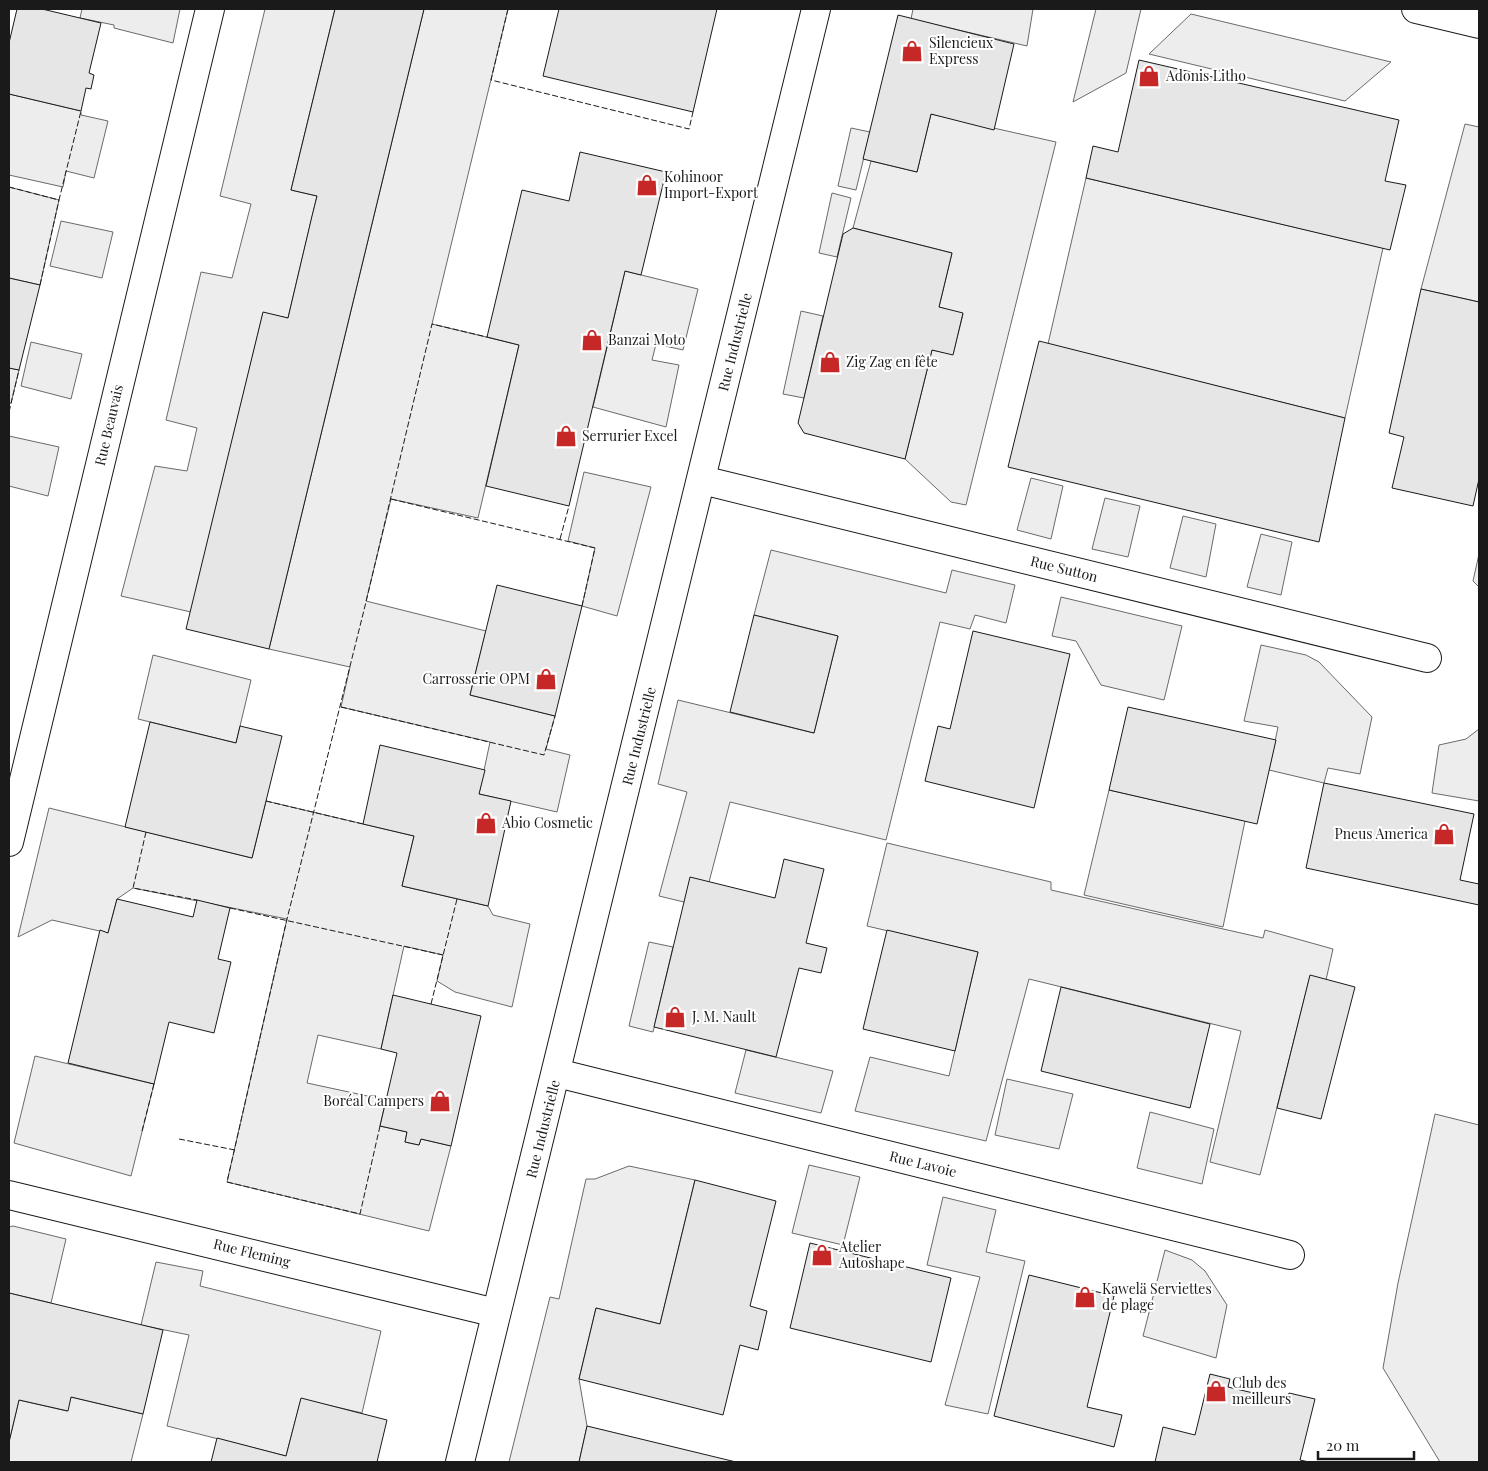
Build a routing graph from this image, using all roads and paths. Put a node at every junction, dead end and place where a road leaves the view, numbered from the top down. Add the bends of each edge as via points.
1 (210, 9) edge
2 (816, 9) edge
3 (1416, 9) edge
4 (1479, 24) edge
5 (702, 480) junction
6 (1427, 658) dead end
7 (9, 842) edge
8 (557, 1073) junction
9 (9, 1195) edge
10 (1290, 1254) dead end
11 (496, 1313) junction
12 (460, 1462) edge

1 - 7 street, Rue Beauvais
2 - 5 street, Rue Industrielle
3 - 4 street
5 - 6 street, Rue Sutton
5 - 8 street, Rue Industrielle
8 - 10 street, Rue Lavoie
8 - 11 street, Rue Industrielle
9 - 11 street, Rue Fleming
11 - 12 street, Rue Industrielle

